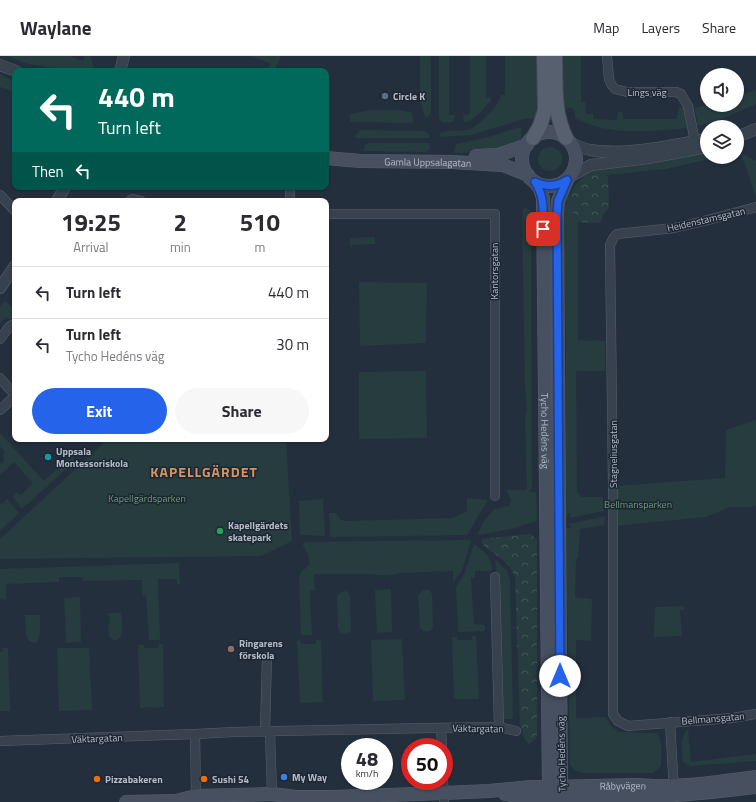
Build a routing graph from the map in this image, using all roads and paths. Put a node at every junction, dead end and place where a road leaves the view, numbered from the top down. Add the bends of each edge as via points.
1 (124, 56) edge
2 (544, 56) edge
3 (556, 56) edge
4 (607, 56) edge
5 (0, 65) edge
6 (121, 68) edge
7 (12, 70) edge
8 (756, 128) edge
9 (744, 130) edge
10 (744, 134) edge
11 (568, 140) junction
12 (530, 141) junction
13 (699, 146) edge
14 (329, 151) edge
15 (329, 158) edge
16 (531, 178) junction
17 (569, 178) junction
18 (0, 195) edge
19 (756, 207) edge
20 (12, 208) edge
21 (329, 214) edge
22 (612, 242) joint
23 (12, 270) edge
24 (0, 288) edge
25 (12, 325) edge
26 (0, 338) edge
27 (0, 378) edge
28 (12, 390) edge
29 (12, 399) edge
30 (0, 410) edge
31 (495, 496) dead end
32 (495, 577) dead end
33 (267, 657) dead end
34 (613, 714) joint
35 (756, 714) edge
36 (670, 722) junction
37 (499, 727) junction
38 (441, 728) junction
39 (268, 731) junction
40 (516, 731) dead end
41 (195, 734) junction
42 (442, 738) edge
43 (0, 741) edge
44 (756, 777) edge
45 (756, 787) edge
46 (674, 791) junction
47 (444, 792) edge
48 (272, 794) junction
49 (196, 796) junction
50 (555, 796) edge
51 (296, 797) junction
52 (126, 802) edge
53 (179, 802) edge
54 (282, 802) edge

1 - 6 street
2 - 12 main road via 545,110 540,126
3 - 11 main road via 557,113
4 - 13 street, Lings väg via 609,79 615,89 627,92 681,94 688,106
5 - 7 street
8 - 9 street
8 - 10 street
11 - 12 main road via 549,132
11 - 13 street via 590,150 618,152
11 - 17 main road via 574,149 576,163
12 - 14 main road, Gamla Uppsalagatan via 498,155 360,154
12 - 16 main road via 523,153 523,162
13 - 17 street via 648,158 596,164 583,168
15 - 16 main road, Gamla Uppsalagatan via 503,165
16 - 17 main road via 543,185 551,186
16 - 50 main road, Tycho Hedéns väg via 540,189 543,198
17 - 50 main road, Tycho Hedéns väg via 558,201 557,214
18 - 20 street
19 - 22 street, Heidenstamsgatan via 674,228 617,234
21 - 31 street, Kantorsgatan via 494,214
22 - 34 street, Stagneliusgatan via 610,250
23 - 24 street
25 - 26 street
27 - 28 street
29 - 30 street
32 - 37 street
33 - 39 street
34 - 36 street, Bellmansgatan via 618,721 628,726
35 - 36 street, Bellmansgatan
36 - 46 street, Bellmansgatan
37 - 38 street, Väktargatan
37 - 40 street, Väktargatan
38 - 39 street, Väktargatan
38 - 42 street, Väktargatan
39 - 41 street, Väktargatan
39 - 48 street
41 - 43 street, Väktargatan
41 - 49 street
44 - 46 main road, Råbyvägen
45 - 46 main road, Råbyvägen
46 - 50 main road, Råbyvägen via 637,785
47 - 50 main road, Råbyvägen via 531,787
47 - 51 main road, Råbyvägen
48 - 49 main road, Råbyvägen
48 - 51 main road, Råbyvägen
49 - 53 main road, Råbyvägen
51 - 54 main road, Råbyvägen
52 - 53 main road, Råbyvägen

